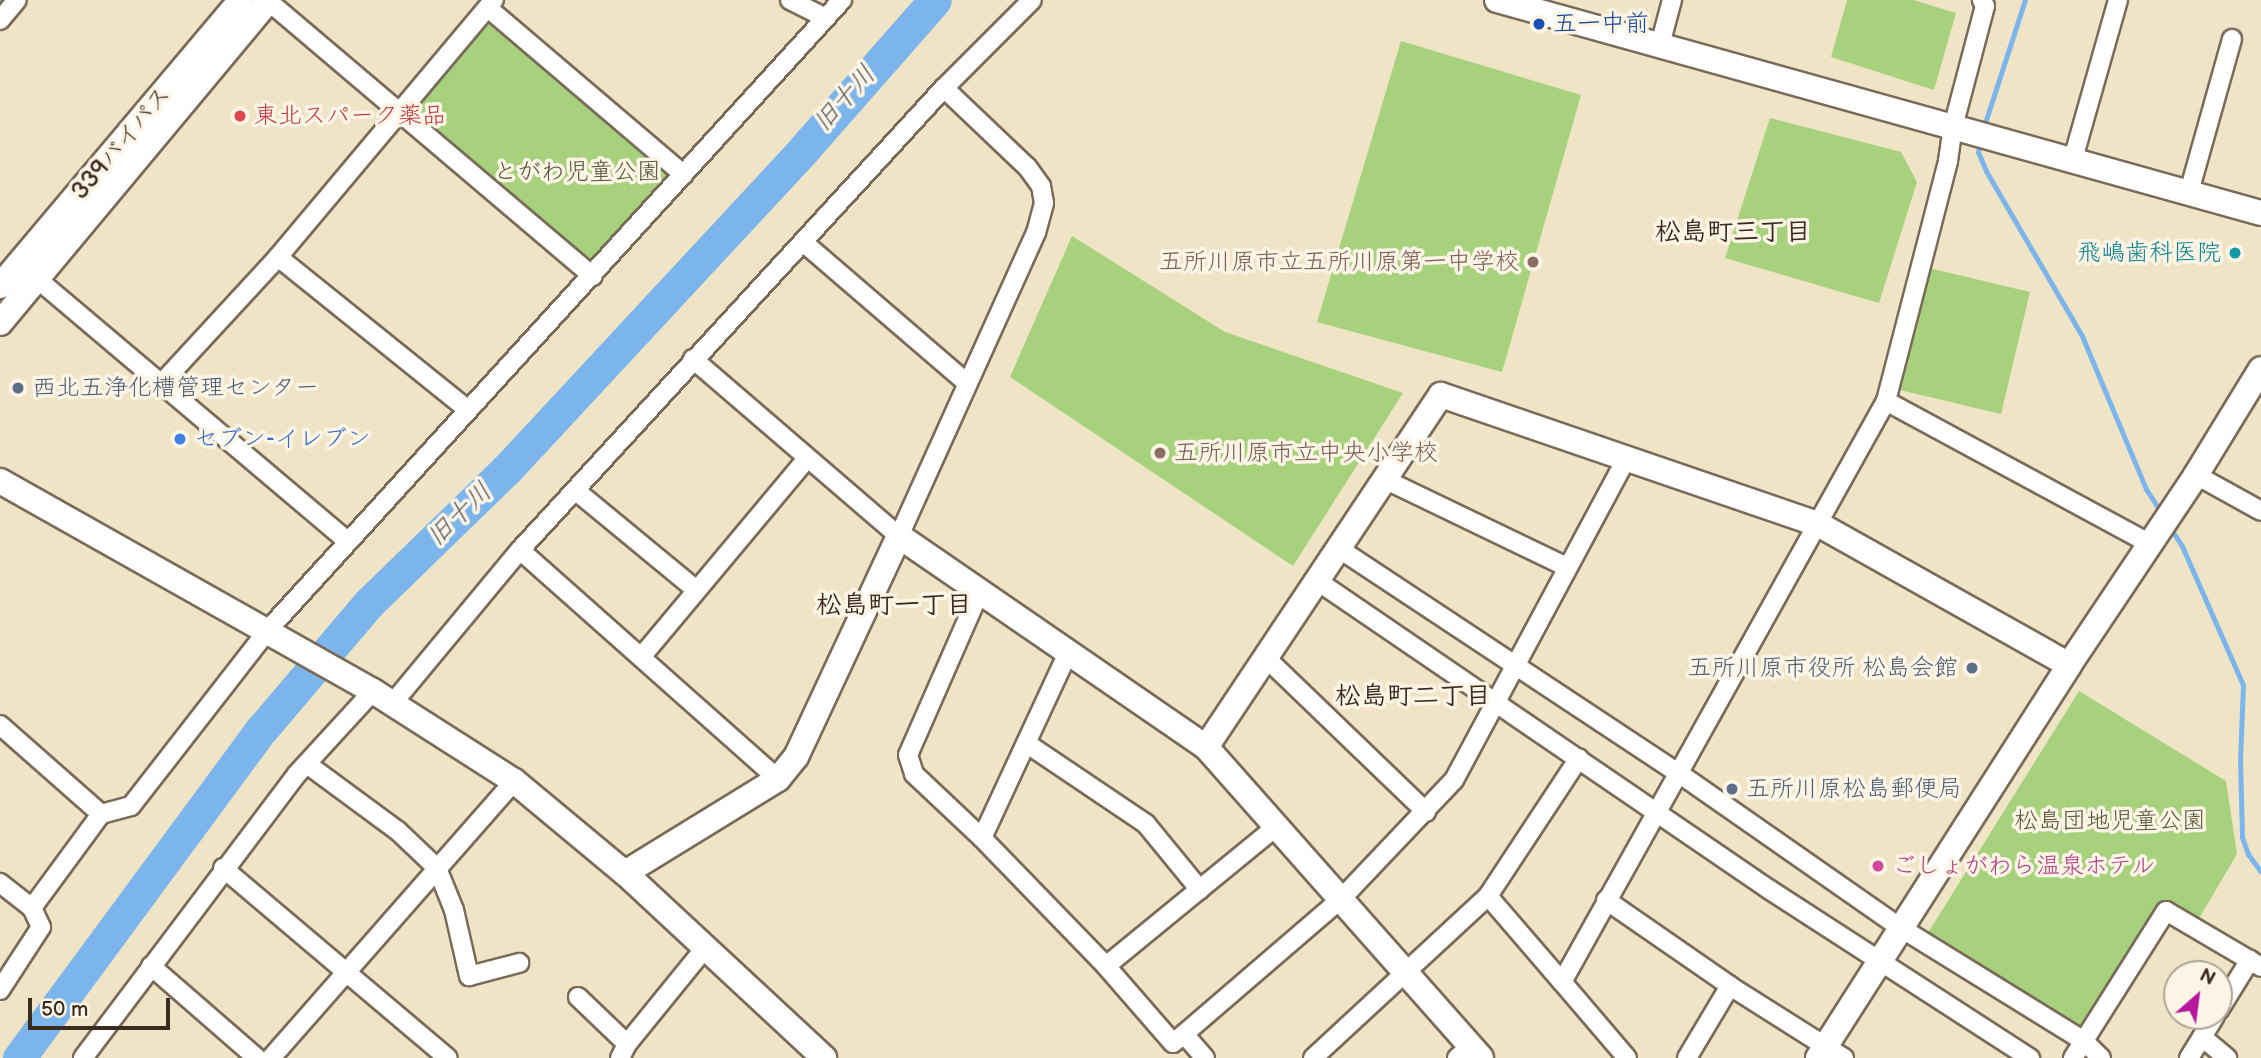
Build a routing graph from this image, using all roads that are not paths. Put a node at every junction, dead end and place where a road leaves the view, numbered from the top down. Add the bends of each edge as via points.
1 (17, 0) edge
2 (242, 0) edge
3 (268, 0) edge
4 (790, 0) edge
5 (842, 0) edge
6 (1032, 0) edge
7 (1497, 0) edge
8 (1672, 0) edge
9 (1982, 0) edge
10 (2118, 0) edge
11 (491, 4) edge
12 (826, 18) junction
13 (0, 20) edge
14 (2232, 39) dead end
15 (1660, 45) junction
16 (944, 88) junction
17 (399, 113) junction
18 (1958, 128) junction
19 (2073, 159) junction
20 (684, 175) junction
21 (2189, 192) junction
22 (2261, 213) edge
23 (803, 242) junction
24 (278, 257) junction
25 (28, 271) junction
26 (593, 276) junction
27 (0, 286) edge
28 (0, 323) edge
29 (693, 359) junction
30 (2261, 369) edge
31 (967, 383) junction
32 (160, 384) junction
33 (1886, 401) junction
34 (468, 410) junction
35 (1628, 457) junction
36 (807, 459) junction
37 (2196, 475) junction
38 (1386, 480) junction
39 (0, 481) edge
40 (575, 490) junction
41 (2261, 511) edge
42 (1818, 524) junction
43 (899, 536) junction
44 (2153, 540) junction
45 (347, 541) junction
46 (1338, 548) junction
47 (520, 550) junction
48 (1567, 567) junction
49 (1316, 580) junction
50 (695, 589) junction
51 (980, 591) junction
52 (267, 631) junction
53 (1069, 651) junction
54 (642, 656) junction
55 (1264, 656) junction
56 (2069, 665) junction
57 (1514, 666) junction
58 (378, 694) junction
59 (1494, 702) junction
60 (0, 725) edge
61 (1026, 743) junction
62 (1206, 747) junction
63 (1579, 758) junction
64 (306, 764) junction
65 (1680, 774) junction
66 (778, 779) junction
67 (514, 781) junction
68 (1658, 811) junction
69 (1426, 812) junction
70 (101, 814) junction
71 (1276, 827) junction
72 (982, 838) junction
73 (223, 868) junction
74 (438, 868) junction
75 (625, 873) junction
76 (0, 883) edge
77 (1200, 890) junction
78 (1488, 896) junction
79 (1341, 900) junction
80 (1605, 900) junction
81 (32, 908) junction
82 (1901, 928) junction
83 (705, 948) junction
84 (1882, 962) junction
85 (519, 963) dead end
86 (2255, 964) edge
87 (151, 966) junction
88 (1106, 966) junction
89 (345, 973) junction
90 (1406, 974) junction
91 (1562, 982) junction
92 (1730, 986) junction
93 (0, 990) edge
94 (2233, 992) edge
95 (578, 997) dead end
96 (2206, 1030) edge
97 (1184, 1034) junction
98 (2202, 1037) junction
99 (2084, 1041) junction
100 (624, 1051) edge
101 (1470, 1054) edge
102 (1830, 1054) edge
103 (83, 1058) edge
104 (257, 1058) edge
105 (271, 1058) edge
106 (448, 1058) edge
107 (824, 1058) edge
108 (1205, 1058) edge
109 (1313, 1058) edge
110 (1627, 1058) edge
111 (1687, 1058) edge
112 (2030, 1058) edge
113 (2073, 1058) edge
114 (2101, 1058) edge
115 (2189, 1058) edge
116 (2227, 1058) edge

1 - 13 street
2 - 25 street, 339バイパス
3 - 17 street
3 - 25 street
4 - 12 street
5 - 12 street
6 - 16 street
7 - 15 street
8 - 15 street
9 - 18 street via 1986,6
10 - 19 street
11 - 17 street
11 - 20 street
12 - 20 street
14 - 21 street
15 - 18 street
16 - 23 street
16 - 31 street via 1027,167 1041,186 1044,203 1036,233
17 - 24 street
17 - 26 street
18 - 19 street
18 - 33 street
19 - 21 street
20 - 26 street
21 - 22 street
23 - 29 street
23 - 31 street
24 - 32 street
24 - 34 street
25 - 27 street, 339バイパス
25 - 28 street
25 - 32 street
26 - 34 street
29 - 36 street
29 - 40 street
30 - 37 street
31 - 43 street
32 - 45 street
33 - 42 street
33 - 44 street
34 - 45 street
35 - 38 street via 1441,395
35 - 42 street
35 - 48 street
36 - 43 street
36 - 50 street
37 - 41 street
37 - 44 street
38 - 46 street
38 - 48 street
39 - 52 street
40 - 47 street
40 - 50 street
42 - 56 street
42 - 65 street
43 - 51 street
43 - 66 street via 796,757
44 - 56 street
45 - 52 street
46 - 49 street
46 - 57 street
47 - 54 street
47 - 58 street
48 - 57 street
49 - 55 street
49 - 59 street
50 - 54 street
51 - 53 street
51 - 72 street via 908,755 914,774
52 - 58 street
52 - 70 street via 131,806
53 - 61 street
53 - 62 street
54 - 66 street
55 - 62 street
55 - 69 street
56 - 82 street
57 - 59 street
57 - 65 street
58 - 64 street
58 - 67 street
59 - 63 street
59 - 69 street via 1454,780
60 - 70 street
61 - 72 street
61 - 77 street via 1146,824
62 - 71 street
63 - 68 street
63 - 78 street
64 - 73 street
64 - 74 street via 398,831
65 - 68 street
65 - 82 street
66 - 75 street
67 - 74 street
67 - 75 street
68 - 80 street
68 - 84 street
69 - 79 street
70 - 81 street
71 - 77 street
71 - 79 street
72 - 88 street
73 - 87 street
73 - 89 street
74 - 85 street via 454,910 469,976
74 - 89 street
75 - 83 street
76 - 81 street
77 - 88 street
78 - 90 street
78 - 91 street
79 - 90 street
79 - 97 street
80 - 91 street
80 - 92 street
81 - 93 street via 41,927
82 - 84 street
82 - 99 street
83 - 100 street
83 - 107 street
84 - 102 street
84 - 112 street
86 - 94 street
86 - 99 street via 2166,911
87 - 103 street
87 - 104 street
88 - 97 street via 1173,1043
89 - 105 street
89 - 106 street
90 - 101 street
90 - 109 street
91 - 110 street
92 - 102 street
92 - 111 street
95 - 100 street
96 - 98 street
97 - 108 street
98 - 115 street
98 - 116 street
99 - 113 street
99 - 114 street

